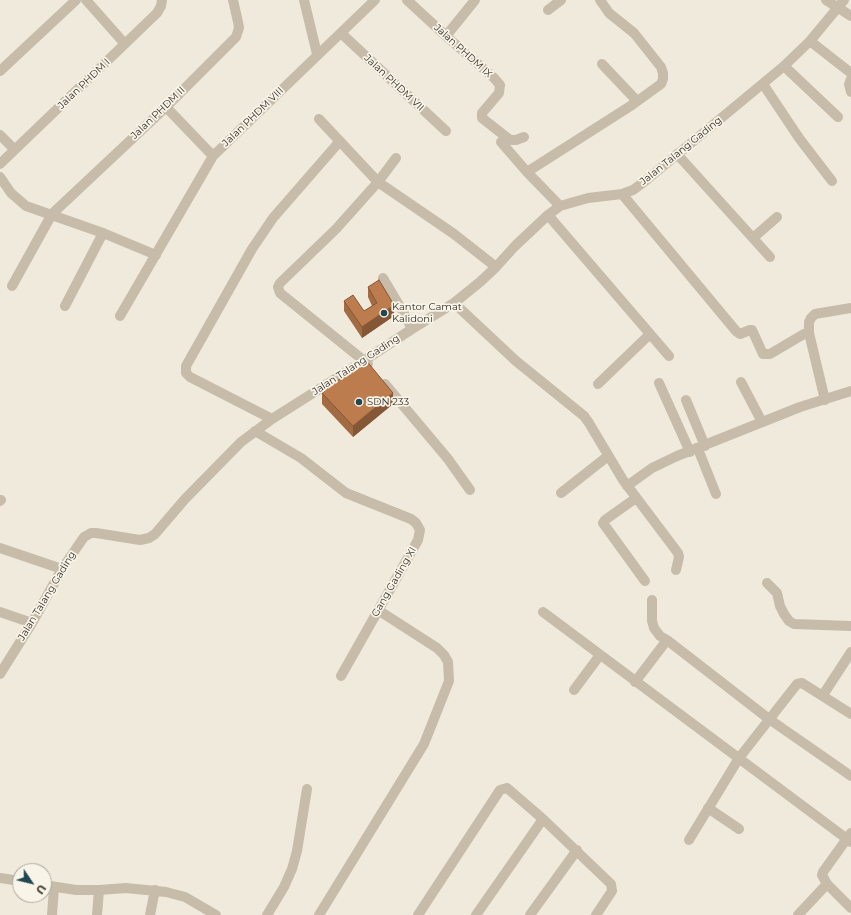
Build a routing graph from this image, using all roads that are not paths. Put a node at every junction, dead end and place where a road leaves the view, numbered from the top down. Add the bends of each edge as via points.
1 (76, 0) edge
2 (86, 0) edge
3 (162, 0) edge
4 (233, 0) edge
5 (304, 0) edge
6 (375, 0) edge
7 (407, 0) edge
8 (474, 0) edge
9 (561, 0) edge
10 (600, 0) edge
11 (826, 0) edge
12 (841, 4) edge
13 (548, 10) dead end
14 (851, 16) edge
15 (342, 34) junction
16 (446, 36) junction
17 (810, 41) junction
18 (125, 44) junction
19 (317, 54) junction
20 (602, 64) dead end
21 (784, 66) junction
22 (0, 71) edge
23 (851, 74) edge
24 (851, 79) edge
25 (763, 84) junction
26 (851, 92) edge
27 (637, 101) junction
28 (166, 107) junction
29 (838, 118) dead end
30 (319, 119) dead end
31 (446, 132) dead end
32 (0, 135) edge
33 (524, 137) dead end
34 (340, 141) junction
35 (501, 142) dead end
36 (14, 149) junction
37 (677, 154) junction
38 (213, 156) junction
39 (396, 158) dead end
40 (0, 164) edge
41 (527, 172) junction
42 (0, 177) edge
43 (832, 181) dead end
44 (378, 182) junction
45 (622, 194) junction
46 (560, 206) junction
47 (52, 214) junction
48 (548, 215) junction
49 (777, 217) dead end
50 (103, 233) junction
51 (753, 238) junction
52 (156, 255) junction
53 (770, 257) dead end
54 (496, 267) junction
55 (383, 278) dead end
56 (12, 286) dead end
57 (454, 303) junction
58 (65, 306) dead end
59 (851, 308) edge
60 (120, 316) dead end
61 (412, 329) junction
62 (809, 333) junction
63 (650, 334) junction
64 (669, 356) dead end
65 (365, 360) junction
66 (741, 382) dead end
67 (659, 383) dead end
68 (598, 384) dead end
69 (851, 391) edge
70 (686, 400) dead end
71 (825, 400) junction
72 (272, 419) junction
73 (762, 422) junction
74 (255, 431) junction
75 (698, 449) junction
76 (608, 456) junction
77 (627, 486) junction
78 (470, 490) dead end
79 (561, 493) dead end
80 (716, 494) dead end
81 (636, 498) junction
82 (0, 548) edge
83 (62, 569) junction
84 (676, 570) dead end
85 (645, 581) dead end
86 (766, 583) dead end
87 (652, 600) dead end
88 (378, 610) junction
89 (0, 612) edge
90 (543, 612) dead end
91 (32, 622) junction
92 (851, 626) edge
93 (667, 640) junction
94 (851, 652) edge
95 (600, 654) junction
96 (0, 673) edge
97 (341, 676) dead end
98 (635, 682) junction
99 (574, 690) dead end
100 (823, 695) junction
101 (851, 714) edge
102 (769, 719) junction
103 (739, 758) junction
104 (851, 776) edge
105 (307, 789) dead end
106 (708, 808) junction
107 (543, 819) junction
108 (739, 829) dead end
109 (850, 838) edge
110 (689, 840) dead end
111 (577, 850) junction
112 (0, 878) edge
113 (12, 880) edge
114 (827, 884) junction
115 (52, 886) edge
116 (99, 890) junction
117 (155, 890) junction
118 (51, 903) edge
119 (851, 908) edge
120 (212, 914) edge
121 (52, 915) edge
122 (97, 915) edge
123 (150, 915) edge
124 (267, 915) edge
125 (318, 915) edge
126 (418, 915) edge
127 (476, 915) edge
128 (530, 915) edge
129 (596, 915) edge
130 (798, 915) edge

1 - 22 street
2 - 18 street
3 - 18 street, Jalan PHDM I via 156,13
4 - 28 street, Jalan PHDM II via 239,28 236,37
5 - 19 street
6 - 15 street, Jalan PHDM VIII
7 - 16 street, Jalan PHDM IX
8 - 16 street
9 - 13 street
10 - 27 street via 609,13 634,33 661,67 664,76 661,84
11 - 12 street
12 - 14 street
12 - 17 street, Jalan Talang Gading
15 - 19 street, Jalan PHDM VIII
15 - 31 street, Jalan PHDM VII
16 - 33 street, Jalan PHDM IX via 500,85 499,93 482,113 482,118 510,140
17 - 21 street, Jalan Talang Gading
17 - 23 street
18 - 36 street, Jalan PHDM I
19 - 38 street, Jalan PHDM VIII
20 - 27 street
21 - 25 street, Jalan Talang Gading
21 - 29 street
24 - 26 street
25 - 37 street, Jalan Talang Gading
25 - 43 street
27 - 41 street
28 - 38 street
28 - 47 street, Jalan PHDM II
30 - 34 street
32 - 36 street
34 - 44 street
34 - 72 street via 268,224 186,366 186,373 190,377
35 - 41 street
36 - 40 street, Jalan PHDM I
37 - 45 street, Jalan Talang Gading via 644,182
37 - 51 street
38 - 52 street, Jalan PHDM VIII
39 - 44 street
41 - 46 street
42 - 47 street via 11,193 26,206
44 - 54 street
44 - 65 street via 278,288 280,294
45 - 46 street, Jalan Talang Gading via 588,198
45 - 62 street via 736,331 740,334 752,331 763,354 770,354
46 - 48 street, Jalan Talang Gading
47 - 50 street
47 - 56 street, Jalan PHDM II
48 - 54 street, Jalan Talang Gading
48 - 63 street
49 - 51 street
50 - 52 street
50 - 58 street
51 - 53 street
52 - 60 street, Jalan PHDM VIII
54 - 57 street, Jalan Talang Gading
55 - 61 street
57 - 61 street, Jalan Talang Gading
57 - 76 street via 516,361 584,416
59 - 62 street via 815,314 809,322
61 - 65 street, Jalan Talang Gading
62 - 71 street
63 - 64 street
63 - 68 street
65 - 72 street, Jalan Talang Gading
65 - 78 street via 448,459
66 - 73 street
67 - 75 street
69 - 71 street
70 - 75 street
71 - 73 street
72 - 74 street, Jalan Talang Gading
73 - 75 street
74 - 83 street, Jalan Talang Gading via 217,466 155,534 140,540 91,533 82,539
74 - 88 street, Gang Gading XI via 301,458 346,493 411,519 418,527 418,540
75 - 77 street via 652,468
75 - 80 street
76 - 77 street
76 - 79 street
77 - 81 street
81 - 84 street via 678,554
81 - 85 street via 603,523
82 - 83 street
83 - 91 street, Jalan Talang Gading
86 - 92 street via 777,593 784,614 794,624
87 - 93 street via 654,628
88 - 97 street, Gang Gading XI
88 - 125 street via 444,655 448,662 449,681 424,744
89 - 91 street
90 - 95 street
91 - 96 street, Jalan Talang Gading
93 - 98 street
93 - 102 street
94 - 100 street
95 - 98 street
95 - 99 street
98 - 103 street
100 - 101 street
100 - 102 street via 799,682
102 - 103 street
102 - 104 street
103 - 106 street
103 - 109 street
105 - 124 street via 292,869
106 - 108 street
106 - 110 street
107 - 111 street
107 - 126 street via 510,789 500,790
107 - 127 street
109 - 114 street via 823,872
111 - 128 street
111 - 129 street via 612,885 612,891
112 - 113 street
114 - 119 street
114 - 130 street
115 - 116 street
116 - 117 street
116 - 122 street
117 - 120 street via 185,897
117 - 123 street
118 - 121 street

